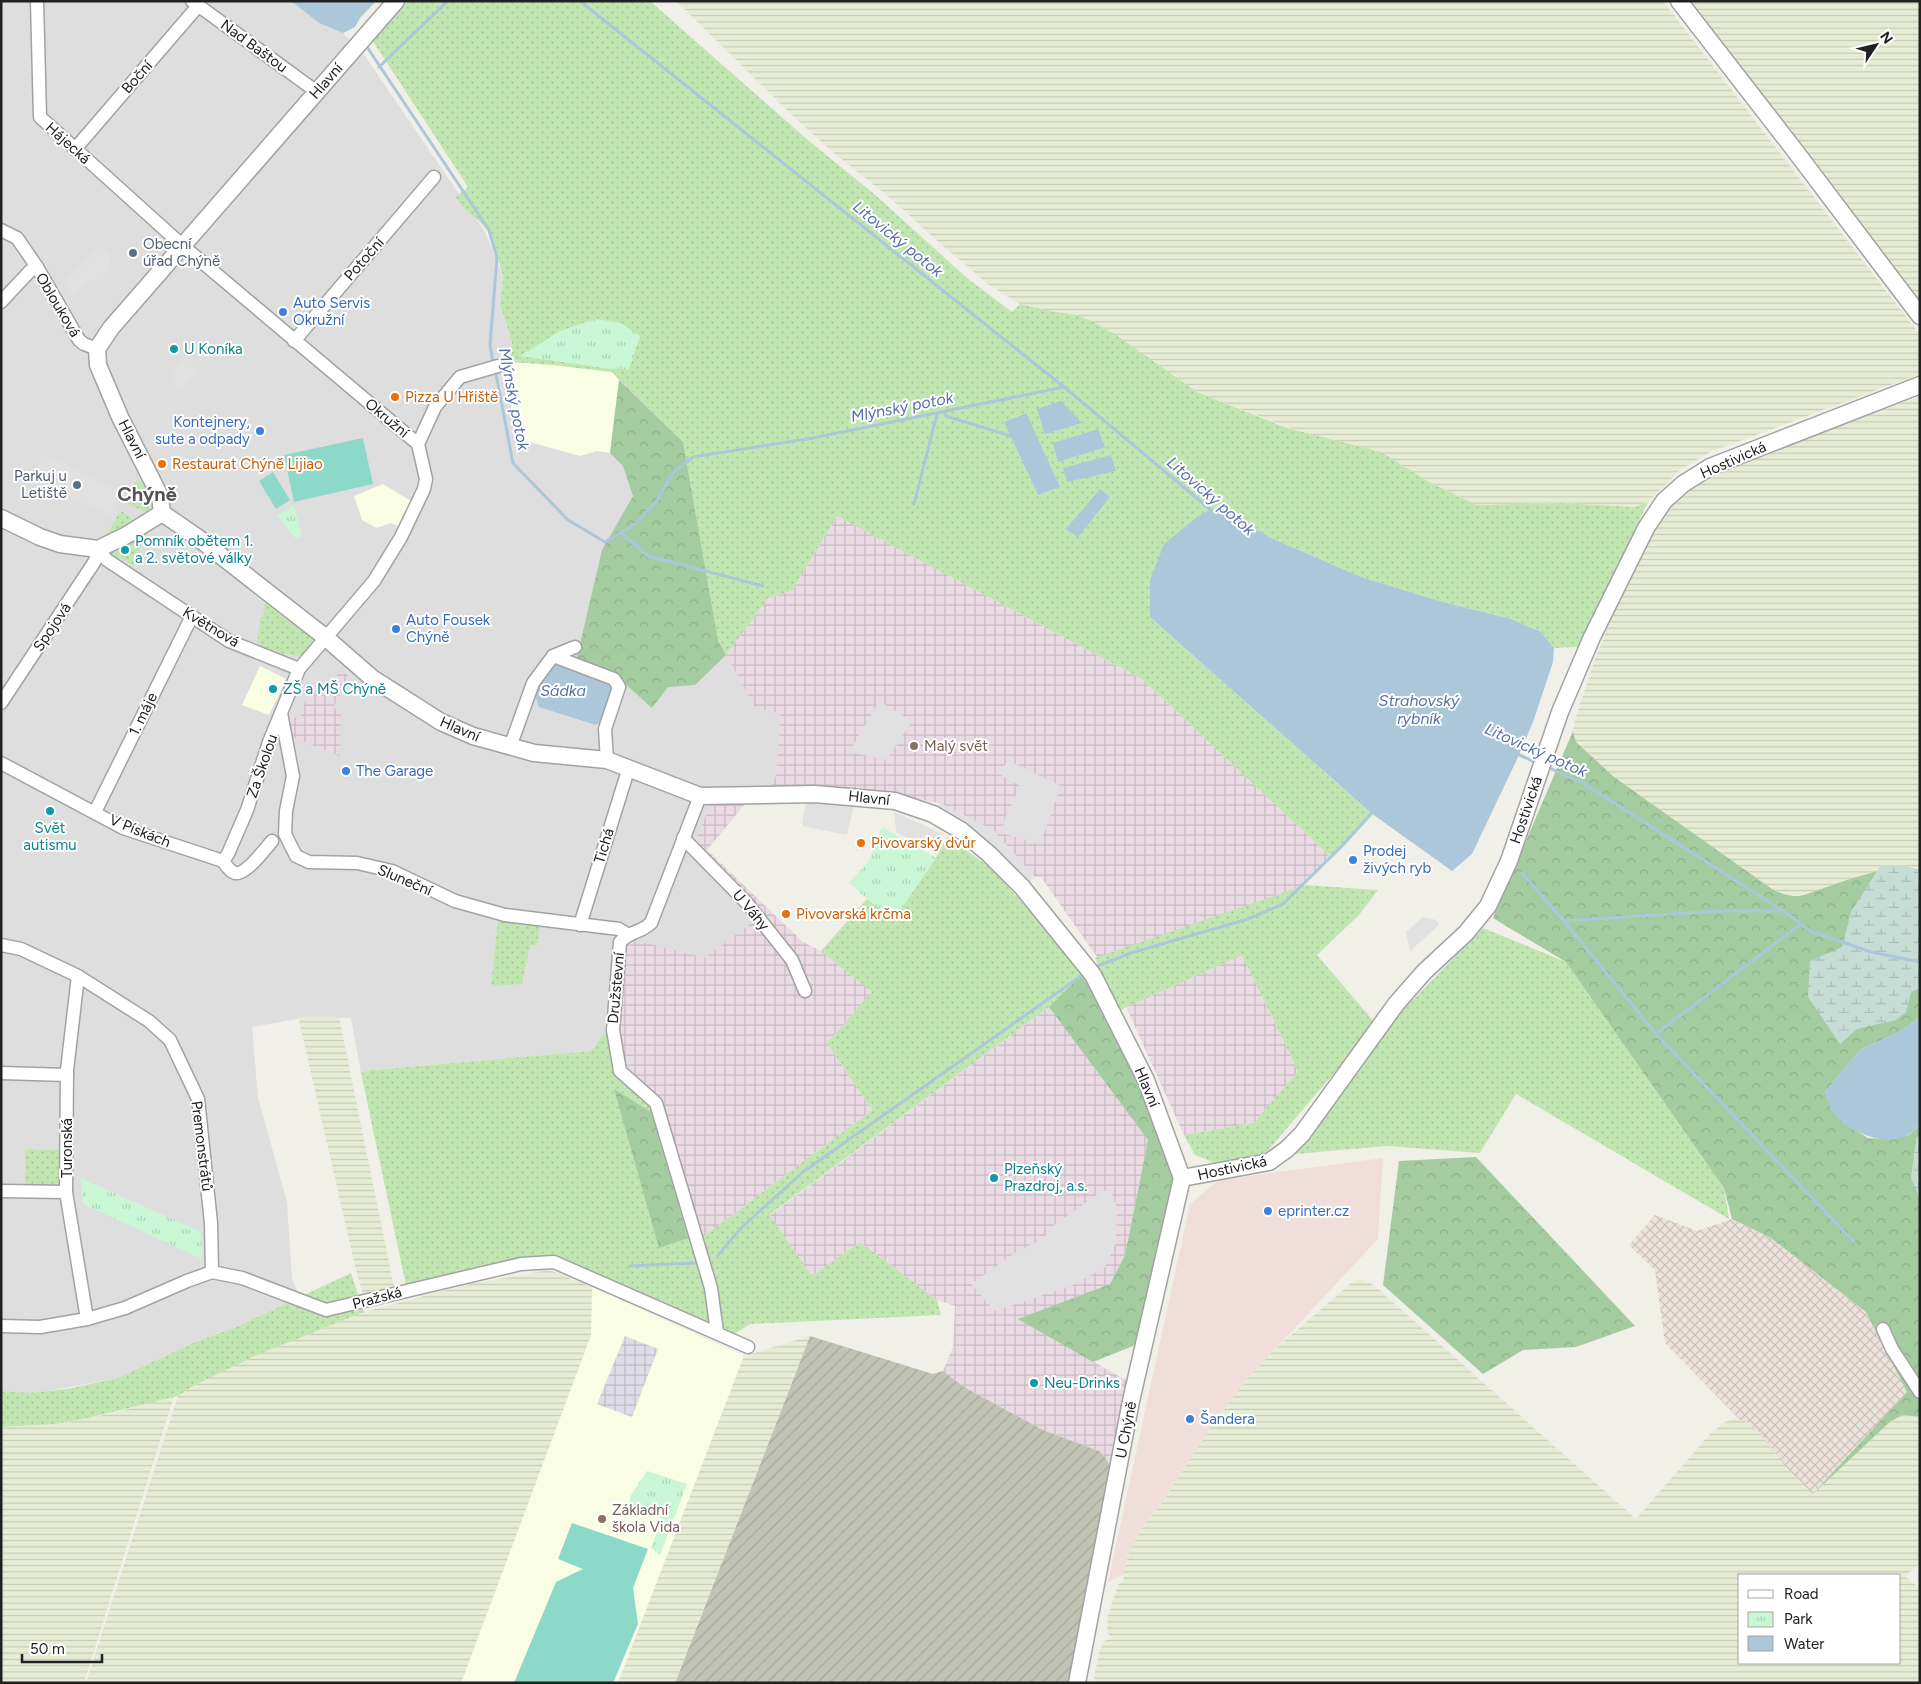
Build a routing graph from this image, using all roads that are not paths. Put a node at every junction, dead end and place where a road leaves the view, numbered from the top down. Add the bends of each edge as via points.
1 (37, 1) edge
2 (396, 1) edge
3 (1679, 1) edge
4 (195, 3) edge
5 (317, 92) junction
6 (75, 149) junction
7 (434, 177) dead end
8 (1, 230) edge
9 (183, 246) junction
10 (36, 268) junction
11 (1, 302) edge
12 (1920, 316) edge
13 (294, 341) junction
14 (97, 349) junction
15 (498, 366) dead end
16 (1920, 385) edge
17 (418, 444) junction
18 (162, 512) junction
19 (1, 518) edge
20 (98, 549) junction
21 (192, 616) junction
22 (325, 637) junction
23 (575, 647) dead end
24 (553, 656) junction
25 (299, 669) junction
26 (1, 703) edge
27 (281, 713) junction
28 (510, 747) junction
29 (607, 760) junction
30 (1, 763) edge
31 (629, 768) junction
32 (700, 796) junction
33 (95, 812) junction
34 (683, 838) junction
35 (272, 841) dead end
36 (222, 861) junction
37 (580, 925) junction
38 (627, 934) junction
39 (1, 945) edge
40 (78, 976) junction
41 (805, 992) dead end
42 (1, 1073) edge
43 (67, 1076) junction
44 (1182, 1178) junction
45 (1, 1191) edge
46 (66, 1192) junction
47 (212, 1272) junction
48 (87, 1319) junction
49 (1, 1326) edge
50 (1882, 1328) dead end
51 (717, 1332) junction
52 (748, 1347) dead end
53 (1920, 1392) edge
54 (1077, 1683) edge

1 - 6 street, Hájecká via 40,117
2 - 5 street, Hlavní
3 - 12 street
4 - 5 street, Nad Baštou
4 - 6 street, Boční
5 - 9 street, Hlavní
6 - 9 street, Hájecká
7 - 13 street, Potoční
8 - 10 street via 17,238
9 - 13 street, Okružní
9 - 14 street, Hlavní via 111,328
10 - 11 street, Oblouková
10 - 14 street, Oblouková via 79,340
13 - 17 street, Okružní
14 - 18 street, Hlavní via 98,365 160,496
15 - 17 street via 460,377 435,407
16 - 44 street, Hostivická via 1710,467 1664,501 1646,528 1592,637 1560,712 1509,861 1488,906 1466,934 1424,972 1396,1004 1302,1134 1287,1149 1269,1162
17 - 22 street, Okružní via 426,479 401,537 374,581
18 - 20 street
18 - 22 street, Hlavní
19 - 20 street via 60,544
20 - 21 street, Květnová via 107,560
20 - 26 street, Spojová via 95,561
21 - 25 street, Květnová via 229,640
21 - 33 street, 1. máje
22 - 25 street
22 - 28 street, Hlavní via 372,678 440,722
23 - 24 street
24 - 28 street via 533,683
24 - 29 street via 614,679 619,687 605,729
25 - 27 street, Za Školou
27 - 36 street, Za Školou via 247,810
27 - 37 street, Sluneční via 294,776 286,811 285,834 296,856 309,862 357,863 392,871 455,901 505,915
28 - 29 street, Hlavní via 570,758
29 - 31 street, Hlavní
30 - 33 street, V Pískách
31 - 32 street, Hlavní
31 - 37 street, Tichá
32 - 34 street, Družstevní
32 - 44 street, Hlavní via 815,794 889,800 933,814 962,831 1031,897 1092,975 1146,1080
33 - 36 street, V Pískách via 123,828
34 - 38 street, Družstevní via 650,923 643,930
34 - 41 street, U Váhy via 746,902 792,960
35 - 36 street, V Pískách via 242,872 235,873
37 - 38 street, Sluneční via 619,929
38 - 51 street, Družstevní via 620,942 613,1030 620,1071 656,1103 711,1288
39 - 40 street, Premonstrátů via 21,948
40 - 43 street, Turonská
40 - 47 street, Premonstrátů via 149,1022 170,1040 198,1099 211,1223
42 - 43 street
43 - 46 street, Turonská
44 - 54 street, U Chýně via 1131,1401
45 - 46 street
46 - 48 street, Turonská
47 - 48 street via 125,1308
47 - 51 street, Pražská via 242,1278 326,1310 521,1264 554,1262
48 - 49 street via 40,1327
50 - 53 street
51 - 52 street, Pražská

